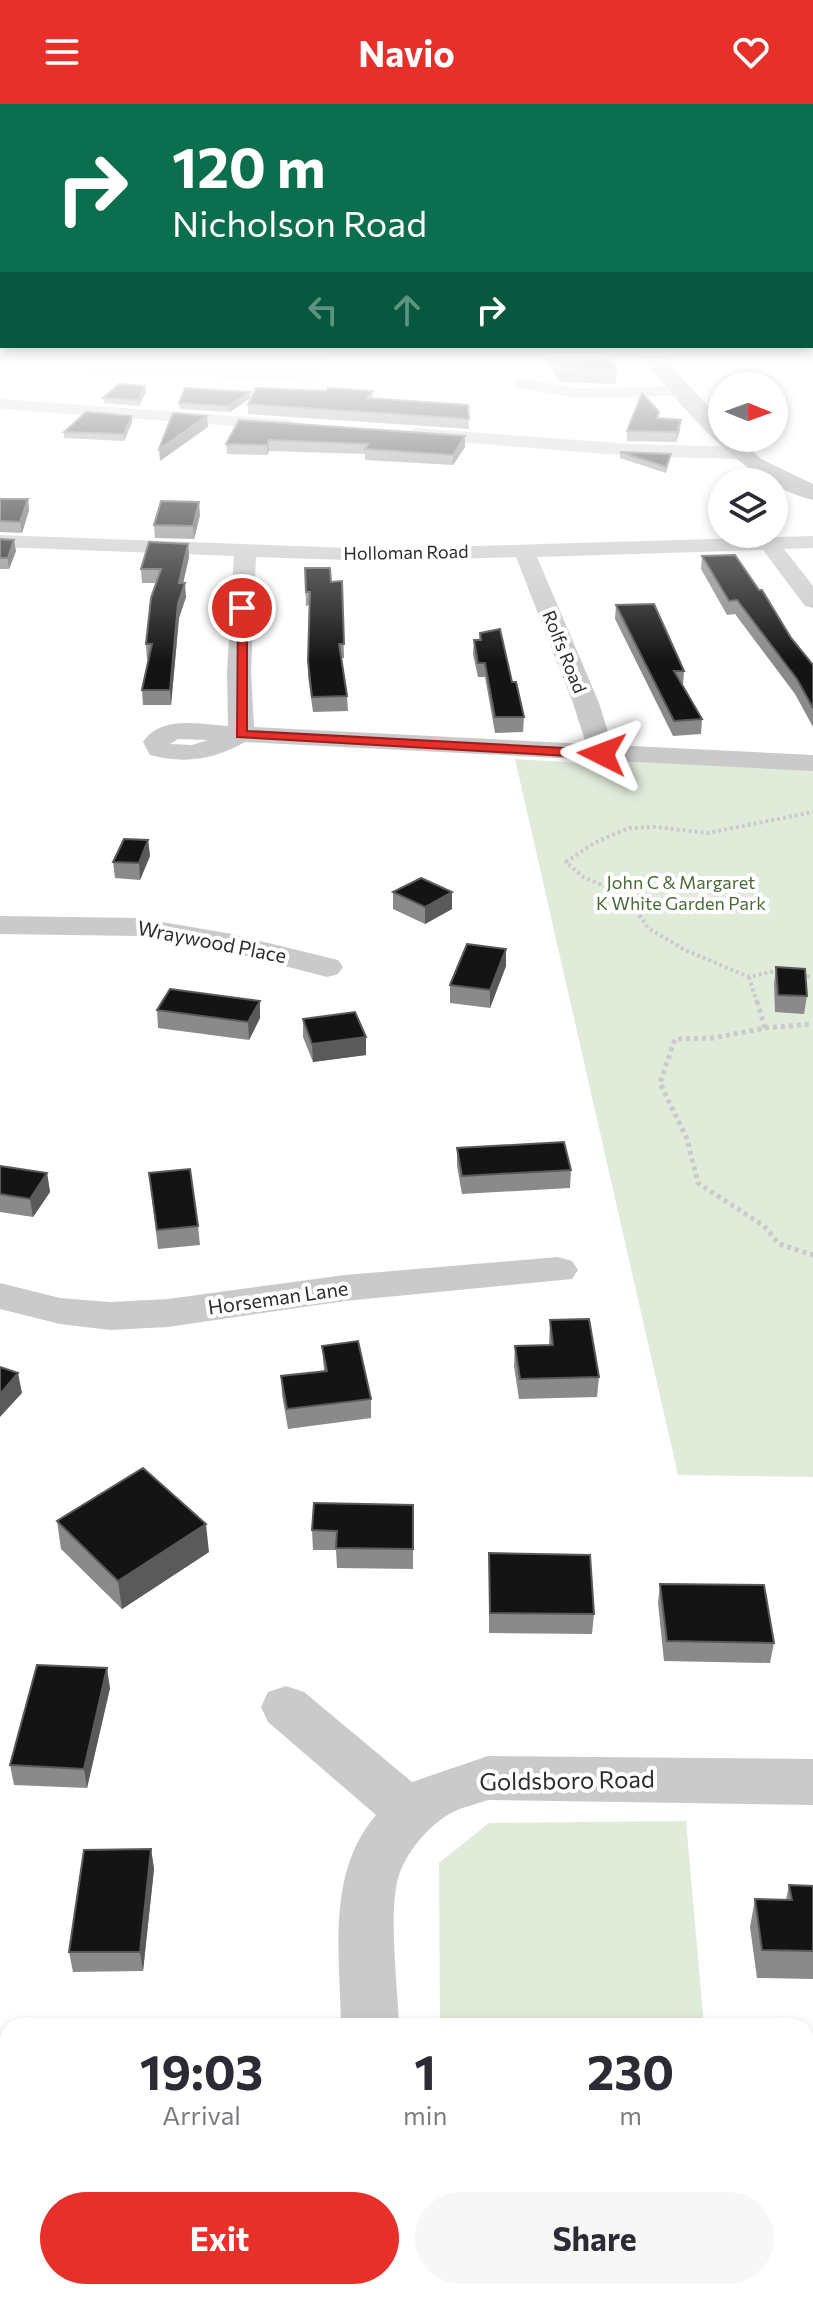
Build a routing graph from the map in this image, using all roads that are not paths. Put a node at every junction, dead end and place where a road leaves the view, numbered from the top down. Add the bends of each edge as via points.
1 (748, 456) edge
2 (813, 493) edge
3 (0, 541) edge
4 (813, 542) edge
5 (788, 543) edge
6 (708, 546) edge
7 (772, 548) edge
8 (245, 551) junction
9 (524, 551) junction
10 (813, 601) edge
11 (602, 754) junction
12 (813, 763) edge
13 (0, 925) edge
14 (327, 967) dead end
15 (558, 1270) dead end
16 (0, 1296) edge
17 (286, 1707) dead end
18 (813, 1782) edge
19 (411, 1813) junction
20 (370, 2018) edge

1 - 2 main road via 771,474
3 - 8 street, Holloman Road
4 - 5 street, Holloman Road
6 - 9 street, Holloman Road
7 - 10 street
8 - 9 street, Holloman Road
8 - 11 street via 241,734
9 - 11 street, Rolfs Road
11 - 12 street
13 - 14 street, Wraywood Place via 139,927
15 - 16 street, Horseman Lane via 110,1316 60,1311
17 - 19 street
18 - 19 street, Goldsboro Road via 488,1778 435,1795
19 - 20 street, Goldsboro Road via 372,1871 367,1912

